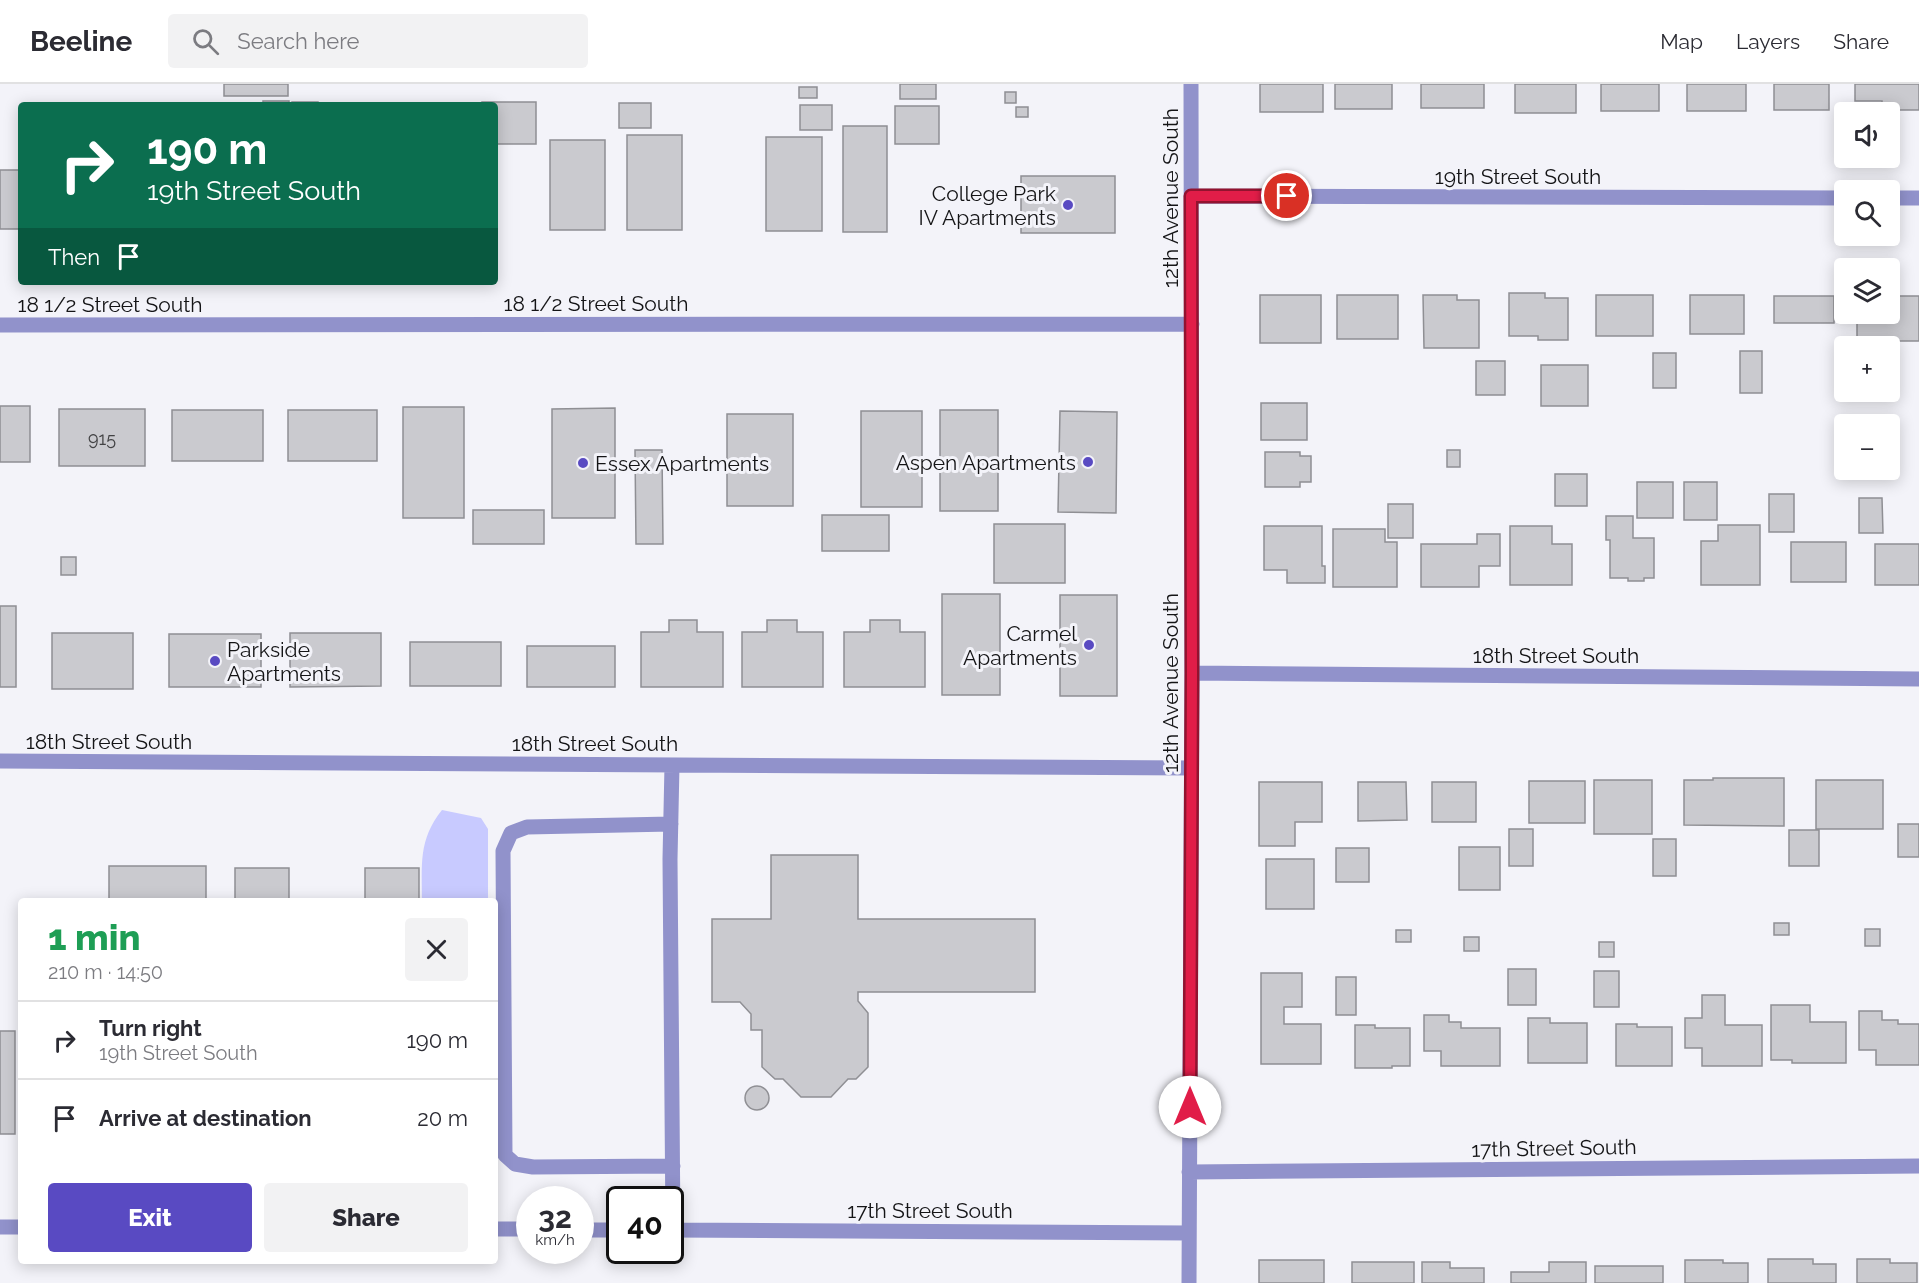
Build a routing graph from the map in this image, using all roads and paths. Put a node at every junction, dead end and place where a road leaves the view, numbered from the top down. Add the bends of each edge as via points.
1 (1191, 84) edge
2 (1191, 196) junction
3 (1834, 198) edge
4 (1900, 198) edge
5 (1919, 198) edge
6 (1192, 324) junction
7 (0, 325) edge
8 (1192, 673) junction
9 (1919, 679) edge
10 (0, 761) edge
11 (672, 765) junction
12 (1191, 768) junction
13 (671, 824) junction
14 (673, 1166) junction
15 (1919, 1166) edge
16 (1190, 1172) junction
17 (673, 1186) edge
18 (0, 1227) edge
19 (18, 1227) edge
20 (498, 1229) edge
21 (516, 1229) edge
22 (684, 1230) edge
23 (1190, 1233) junction
24 (1190, 1283) edge

1 - 2 street, 12th Avenue South
2 - 3 street, 19th Street South
2 - 6 street, 12th Avenue South
4 - 5 street
6 - 7 street, 18 1/2 Street South
6 - 8 street, 12th Avenue South
8 - 9 street, 18th Street South
8 - 12 street, 12th Avenue South
10 - 11 street, 18th Street South
11 - 12 street, 18th Street South
11 - 13 street
12 - 16 street, 12th Avenue South
13 - 14 street
13 - 14 street via 527,827 511,833 502,851 505,1155 515,1164 533,1167
14 - 17 street
15 - 16 street, 17th Street South
16 - 23 street, 12th Avenue South
18 - 19 street
20 - 21 street
22 - 23 street, 17th Street South
23 - 24 street, 12th Avenue South

